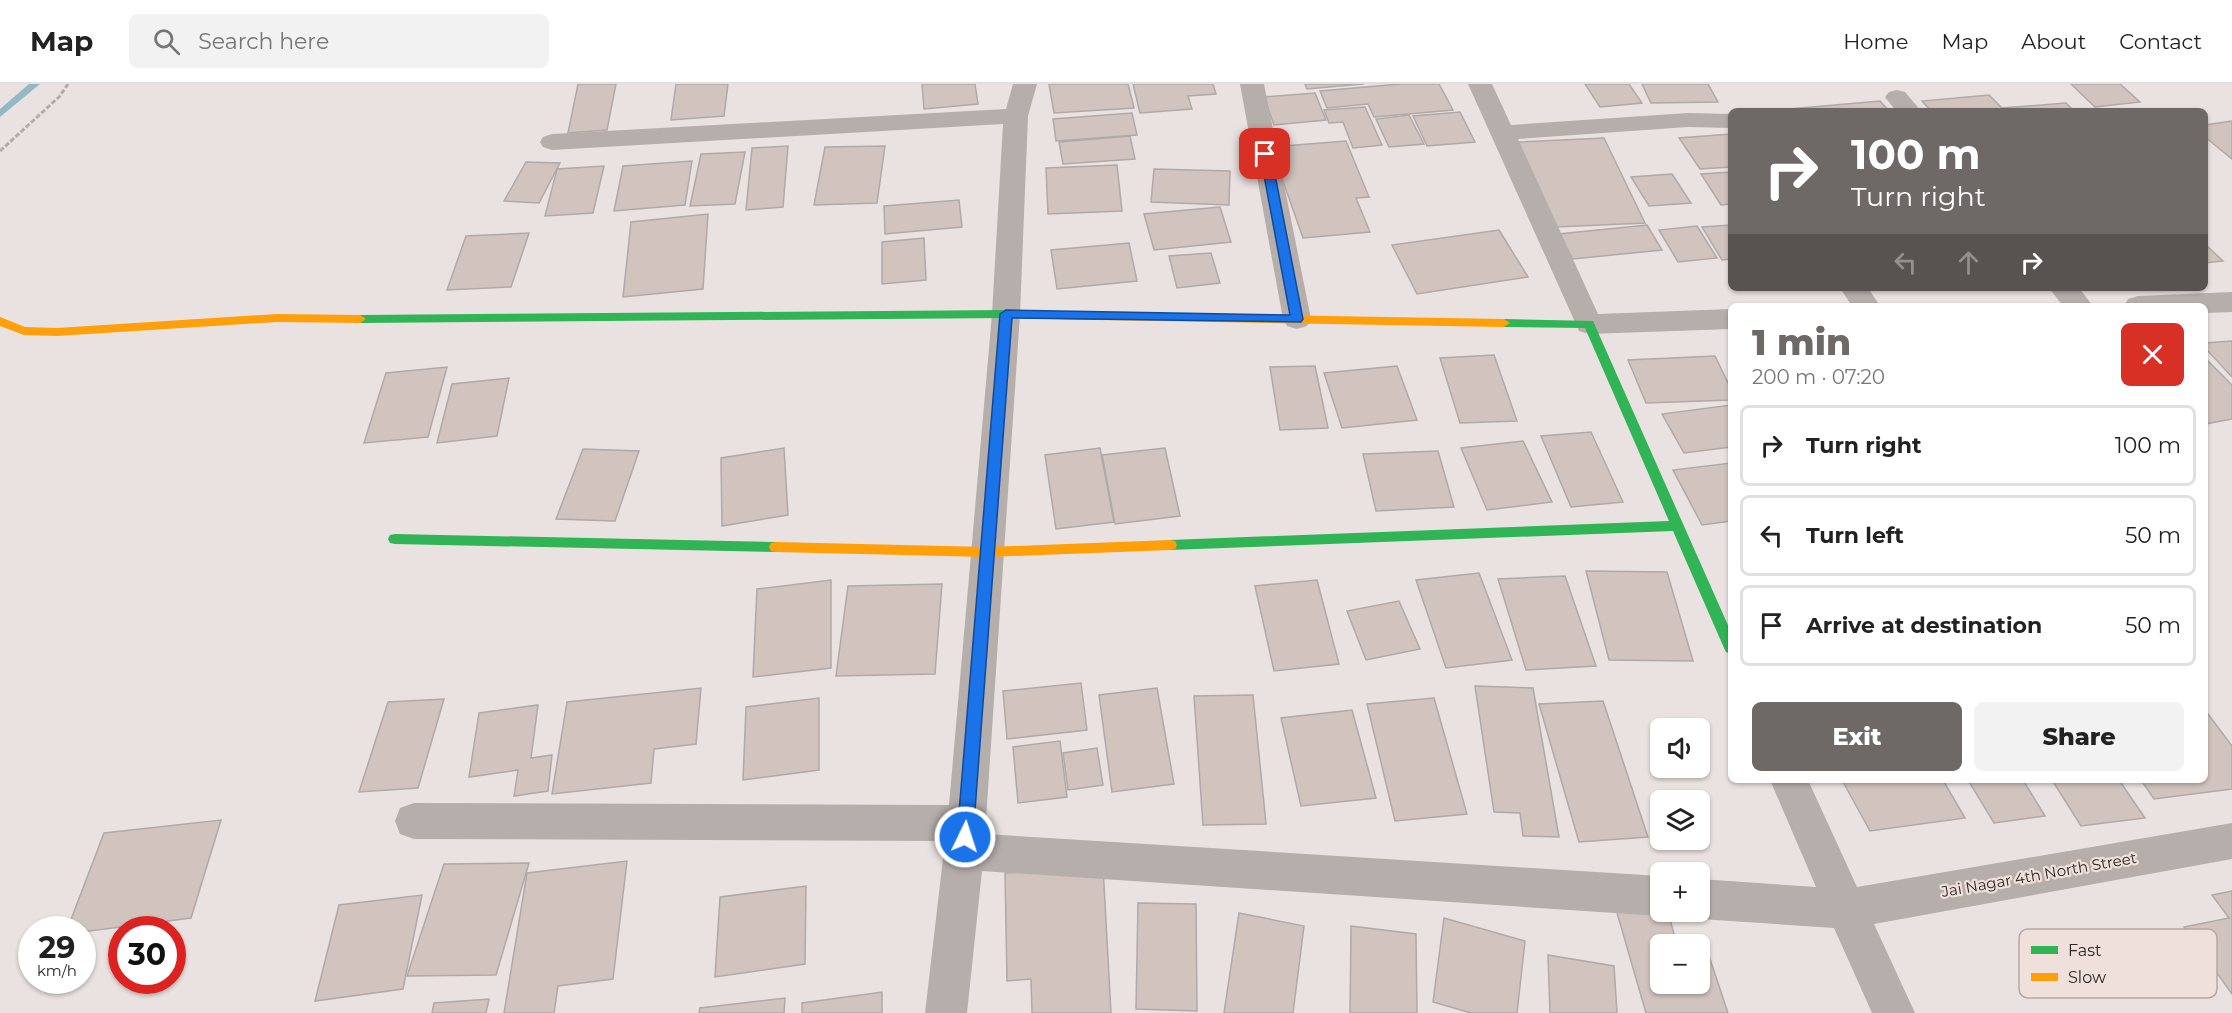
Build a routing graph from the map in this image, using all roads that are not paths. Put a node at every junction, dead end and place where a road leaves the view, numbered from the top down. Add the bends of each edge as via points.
1 (1025, 84) edge
2 (1252, 84) edge
3 (1480, 84) edge
4 (1016, 116) junction
5 (1728, 121) edge
6 (1502, 133) junction
7 (552, 142) dead end
8 (2066, 291) edge
9 (2232, 302) edge
10 (2076, 303) edge
11 (2208, 303) edge
12 (1006, 314) junction
13 (1297, 319) junction
14 (1728, 319) edge
15 (0, 321) edge
16 (1589, 324) junction
17 (1677, 526) junction
18 (395, 539) dead end
19 (987, 552) junction
20 (1728, 641) edge
21 (1791, 783) edge
22 (414, 821) dead end
23 (965, 837) junction
24 (2232, 841) edge
25 (1650, 895) edge
26 (1710, 900) edge
27 (1846, 909) junction
28 (945, 1013) edge
29 (1894, 1013) edge

1 - 4 street
2 - 13 street
3 - 6 street
4 - 7 street
4 - 12 street
5 - 6 street
6 - 16 street
8 - 10 street
9 - 11 street
12 - 13 street
12 - 15 street via 277,318 57,332 24,331
12 - 19 street
13 - 16 street
14 - 16 street
16 - 17 street
17 - 19 street
17 - 20 street
18 - 19 street
19 - 23 street
21 - 27 street
22 - 23 street
23 - 25 street
23 - 28 street
24 - 27 street, Jai Nagar 4th North Street
26 - 27 street, Jai Nagar 4th North Street
27 - 29 street

